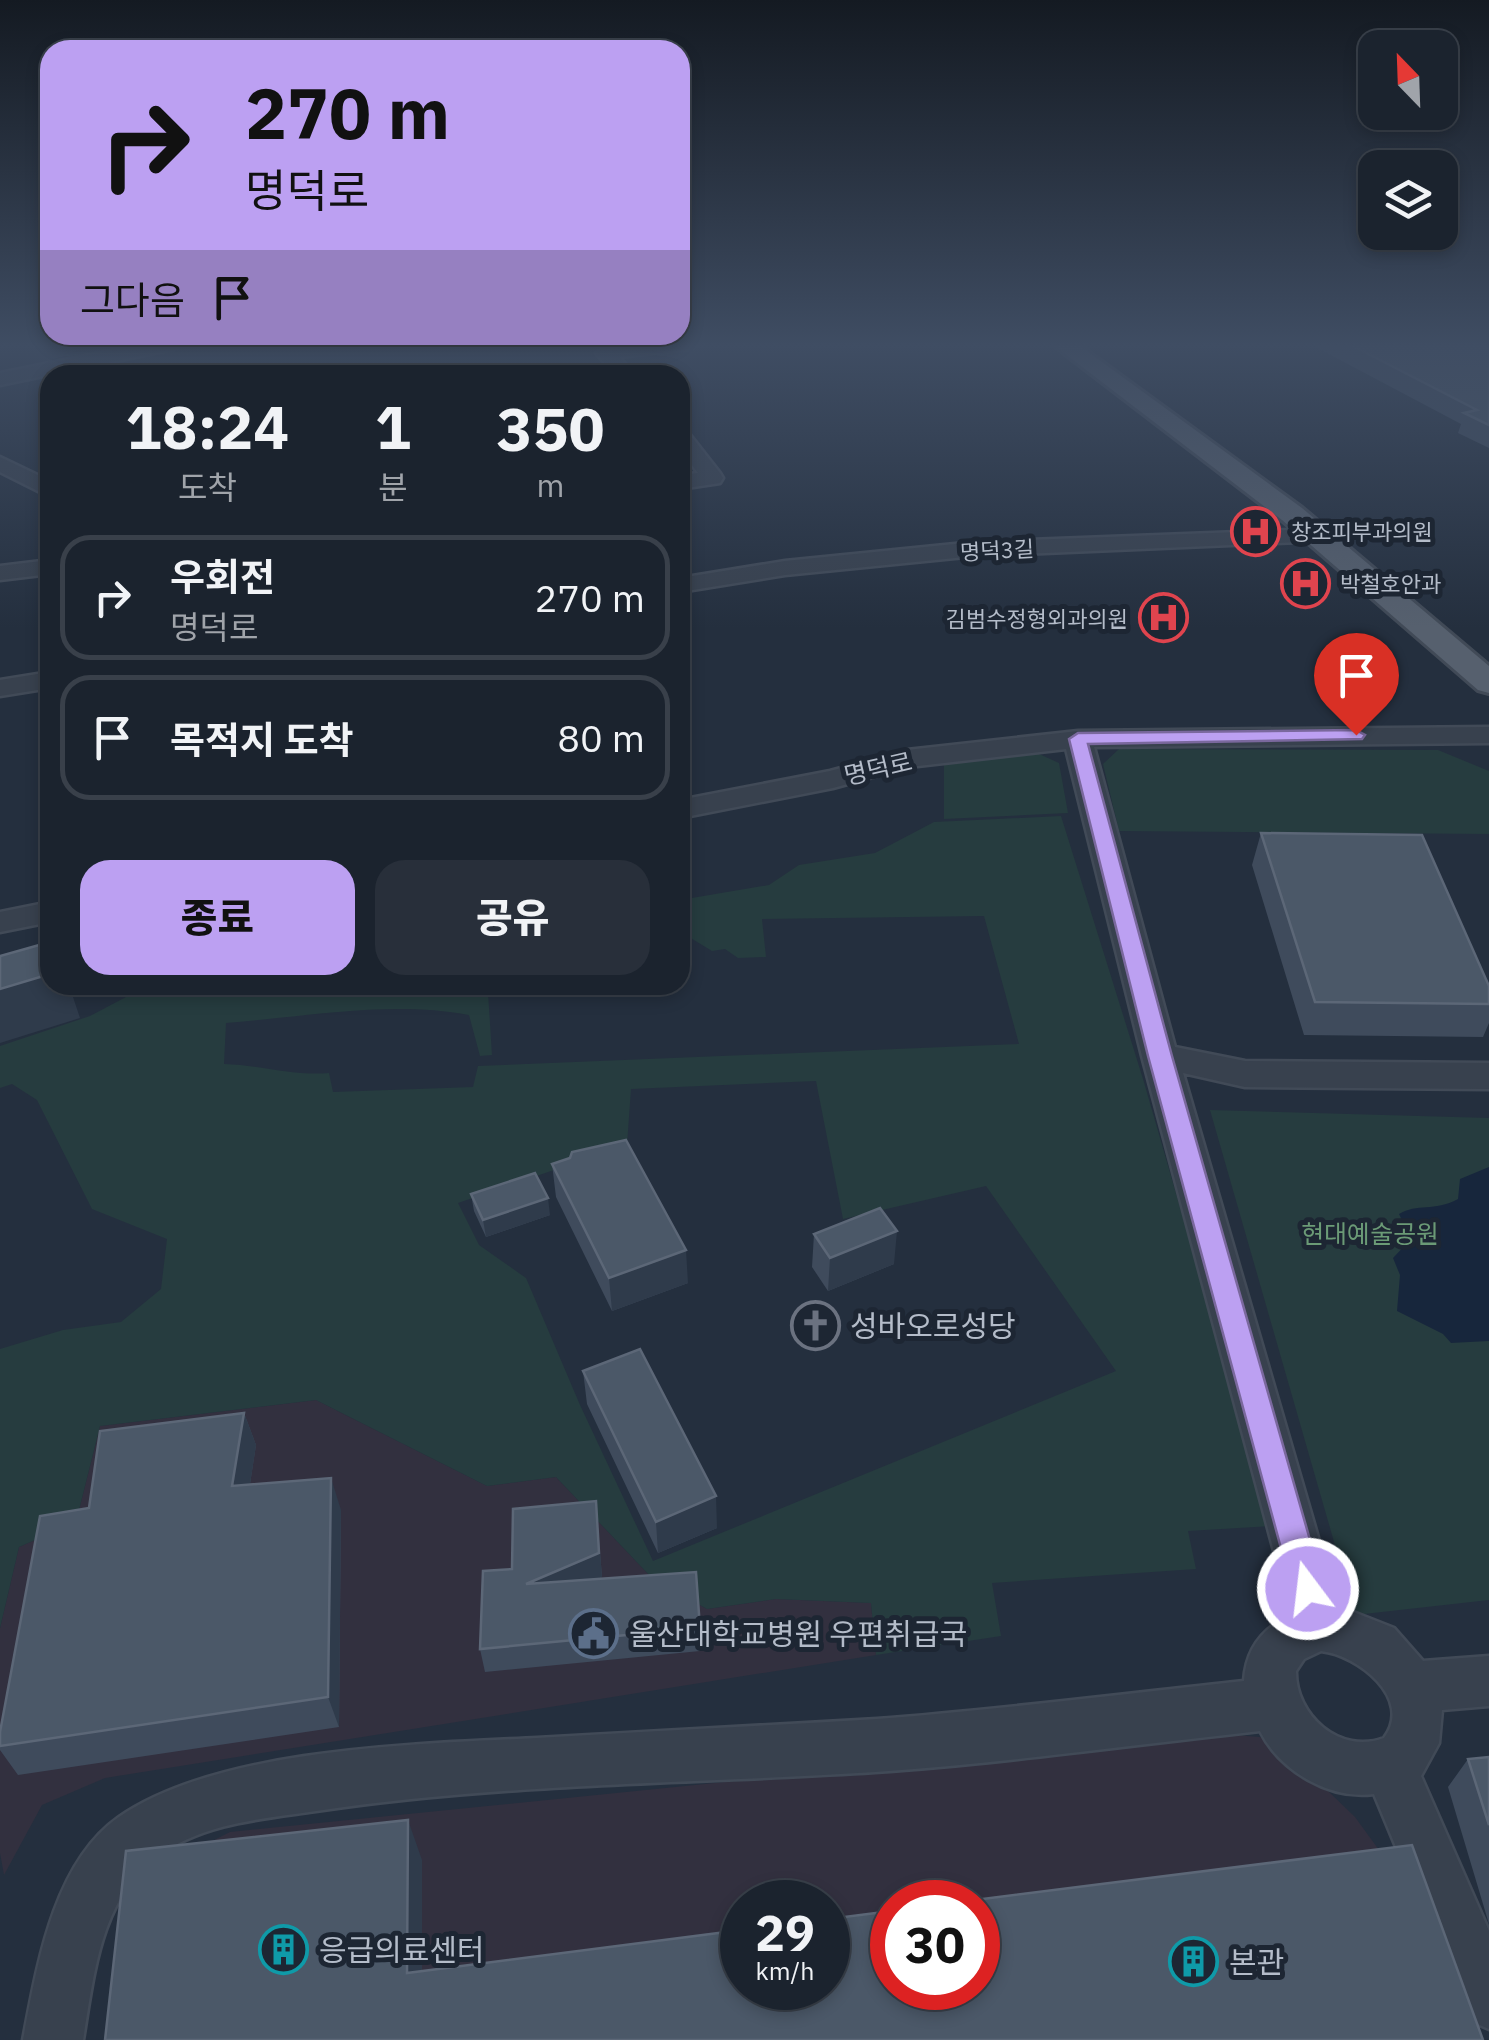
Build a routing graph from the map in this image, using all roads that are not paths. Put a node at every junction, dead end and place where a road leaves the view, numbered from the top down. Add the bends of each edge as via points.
1 (1188, 438) edge
2 (690, 448) edge
3 (0, 464) edge
4 (690, 481) edge
5 (40, 485) edge
6 (1317, 536) junction
7 (40, 568) edge
8 (0, 573) edge
9 (690, 582) edge
10 (40, 682) edge
11 (1489, 683) edge
12 (0, 688) edge
13 (1356, 735) junction
14 (1489, 735) edge
15 (1078, 739) junction
16 (1489, 762) edge
17 (690, 807) edge
18 (40, 914) edge
19 (0, 922) edge
20 (1160, 1056) junction
21 (1489, 1076) edge
22 (1319, 1628) junction
23 (1489, 1681) edge
24 (1412, 1687) junction
25 (1272, 1704) junction
26 (1389, 1765) junction
27 (1489, 1999) edge
28 (52, 2040) edge

1 - 6 main road
2 - 4 street via 712,478
3 - 5 street
6 - 9 street, 명덕3길 via 975,550
6 - 11 main road
7 - 8 street
10 - 12 street
13 - 14 street, 명덕로
13 - 15 street, 명덕로
13 - 16 street via 1446,747
15 - 17 street, 명덕로 via 907,760
15 - 20 street
18 - 19 street
20 - 21 street via 1245,1074
20 - 22 street
22 - 24 street via 1372,1643
22 - 25 street via 1290,1638 1272,1660
23 - 24 street
24 - 26 street via 1416,1733
25 - 26 street via 1283,1725 1322,1759 1345,1768
25 - 28 street via 880,1745 398,1772 231,1798 181,1812 136,1838 101,1877 72,1938
26 - 27 street

